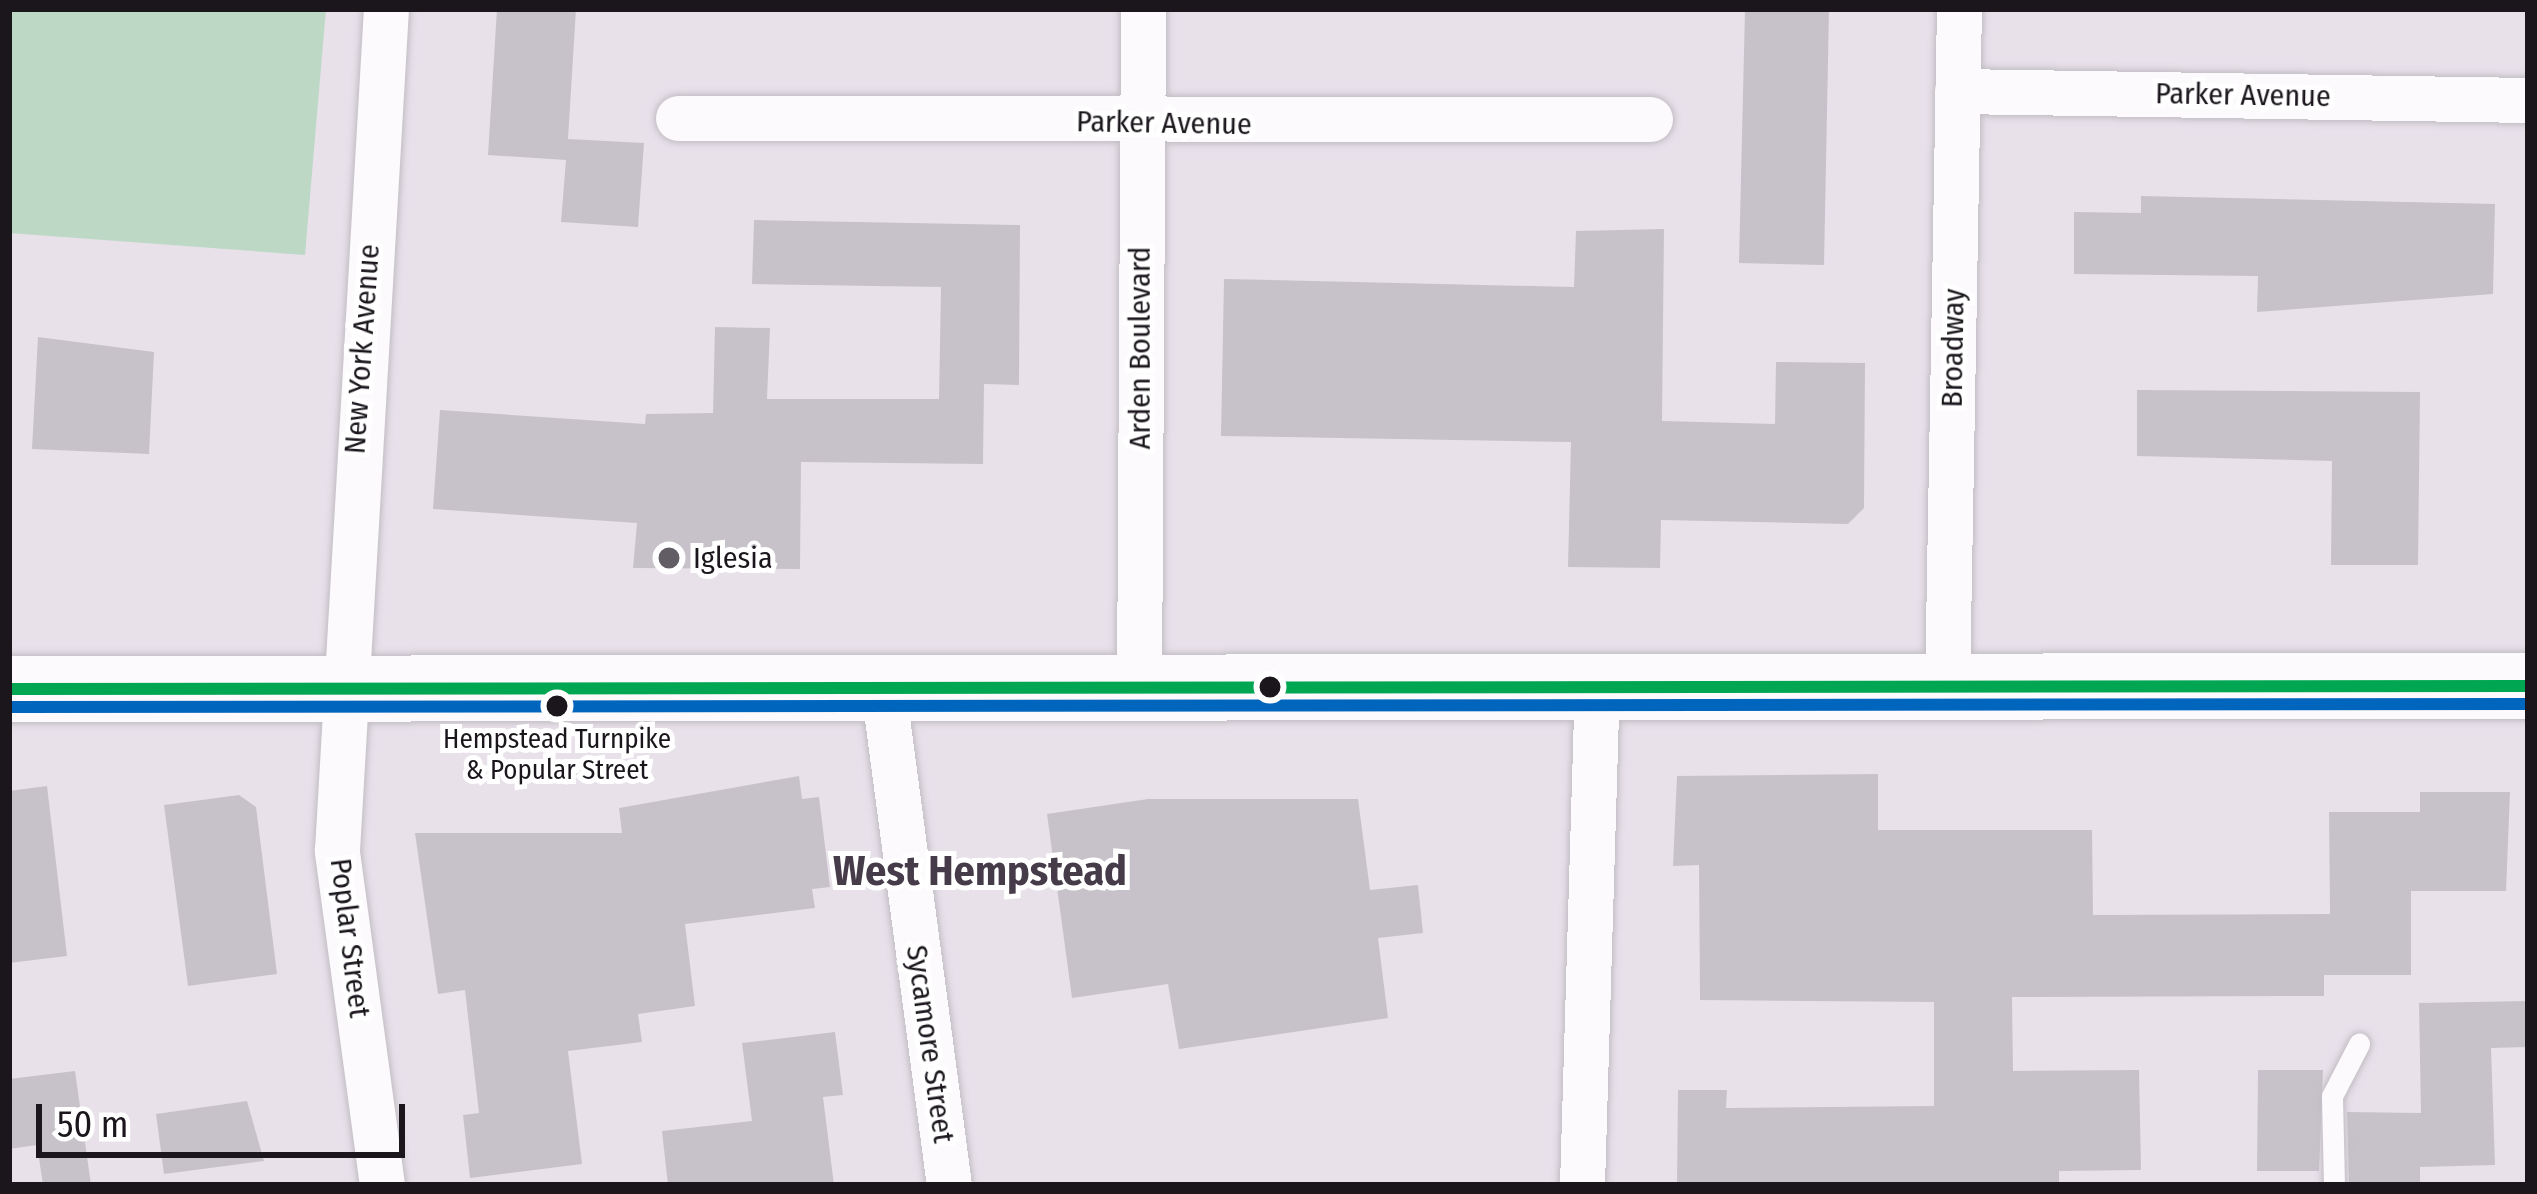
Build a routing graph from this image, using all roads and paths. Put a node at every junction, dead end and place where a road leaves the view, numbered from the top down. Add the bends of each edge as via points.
1 (386, 9) edge
2 (1143, 9) edge
3 (1959, 9) edge
4 (1958, 91) junction
5 (2528, 100) edge
6 (678, 118) dead end
7 (1650, 119) dead end
8 (1140, 124) junction
9 (2528, 686) edge
10 (1947, 687) junction
11 (883, 688) junction
12 (1139, 688) junction
13 (1598, 688) junction
14 (9, 689) edge
15 (349, 690) junction
16 (2359, 1044) dead end
17 (382, 1185) edge
18 (949, 1185) edge
19 (1582, 1185) edge
20 (2334, 1185) edge

1 - 15 street, New York Avenue
2 - 8 street, Arden Boulevard
3 - 4 street, Broadway
4 - 5 street, Parker Avenue
4 - 10 street, Broadway
6 - 8 street, Parker Avenue
7 - 8 street, Parker Avenue
8 - 12 street, Arden Boulevard
9 - 10 main road
10 - 13 main road
11 - 12 main road
11 - 15 main road
11 - 18 street, Sycamore Street
12 - 13 main road
13 - 19 street
14 - 15 main road
15 - 17 street, Poplar Street via 337,850
16 - 20 lane via 2332,1096

